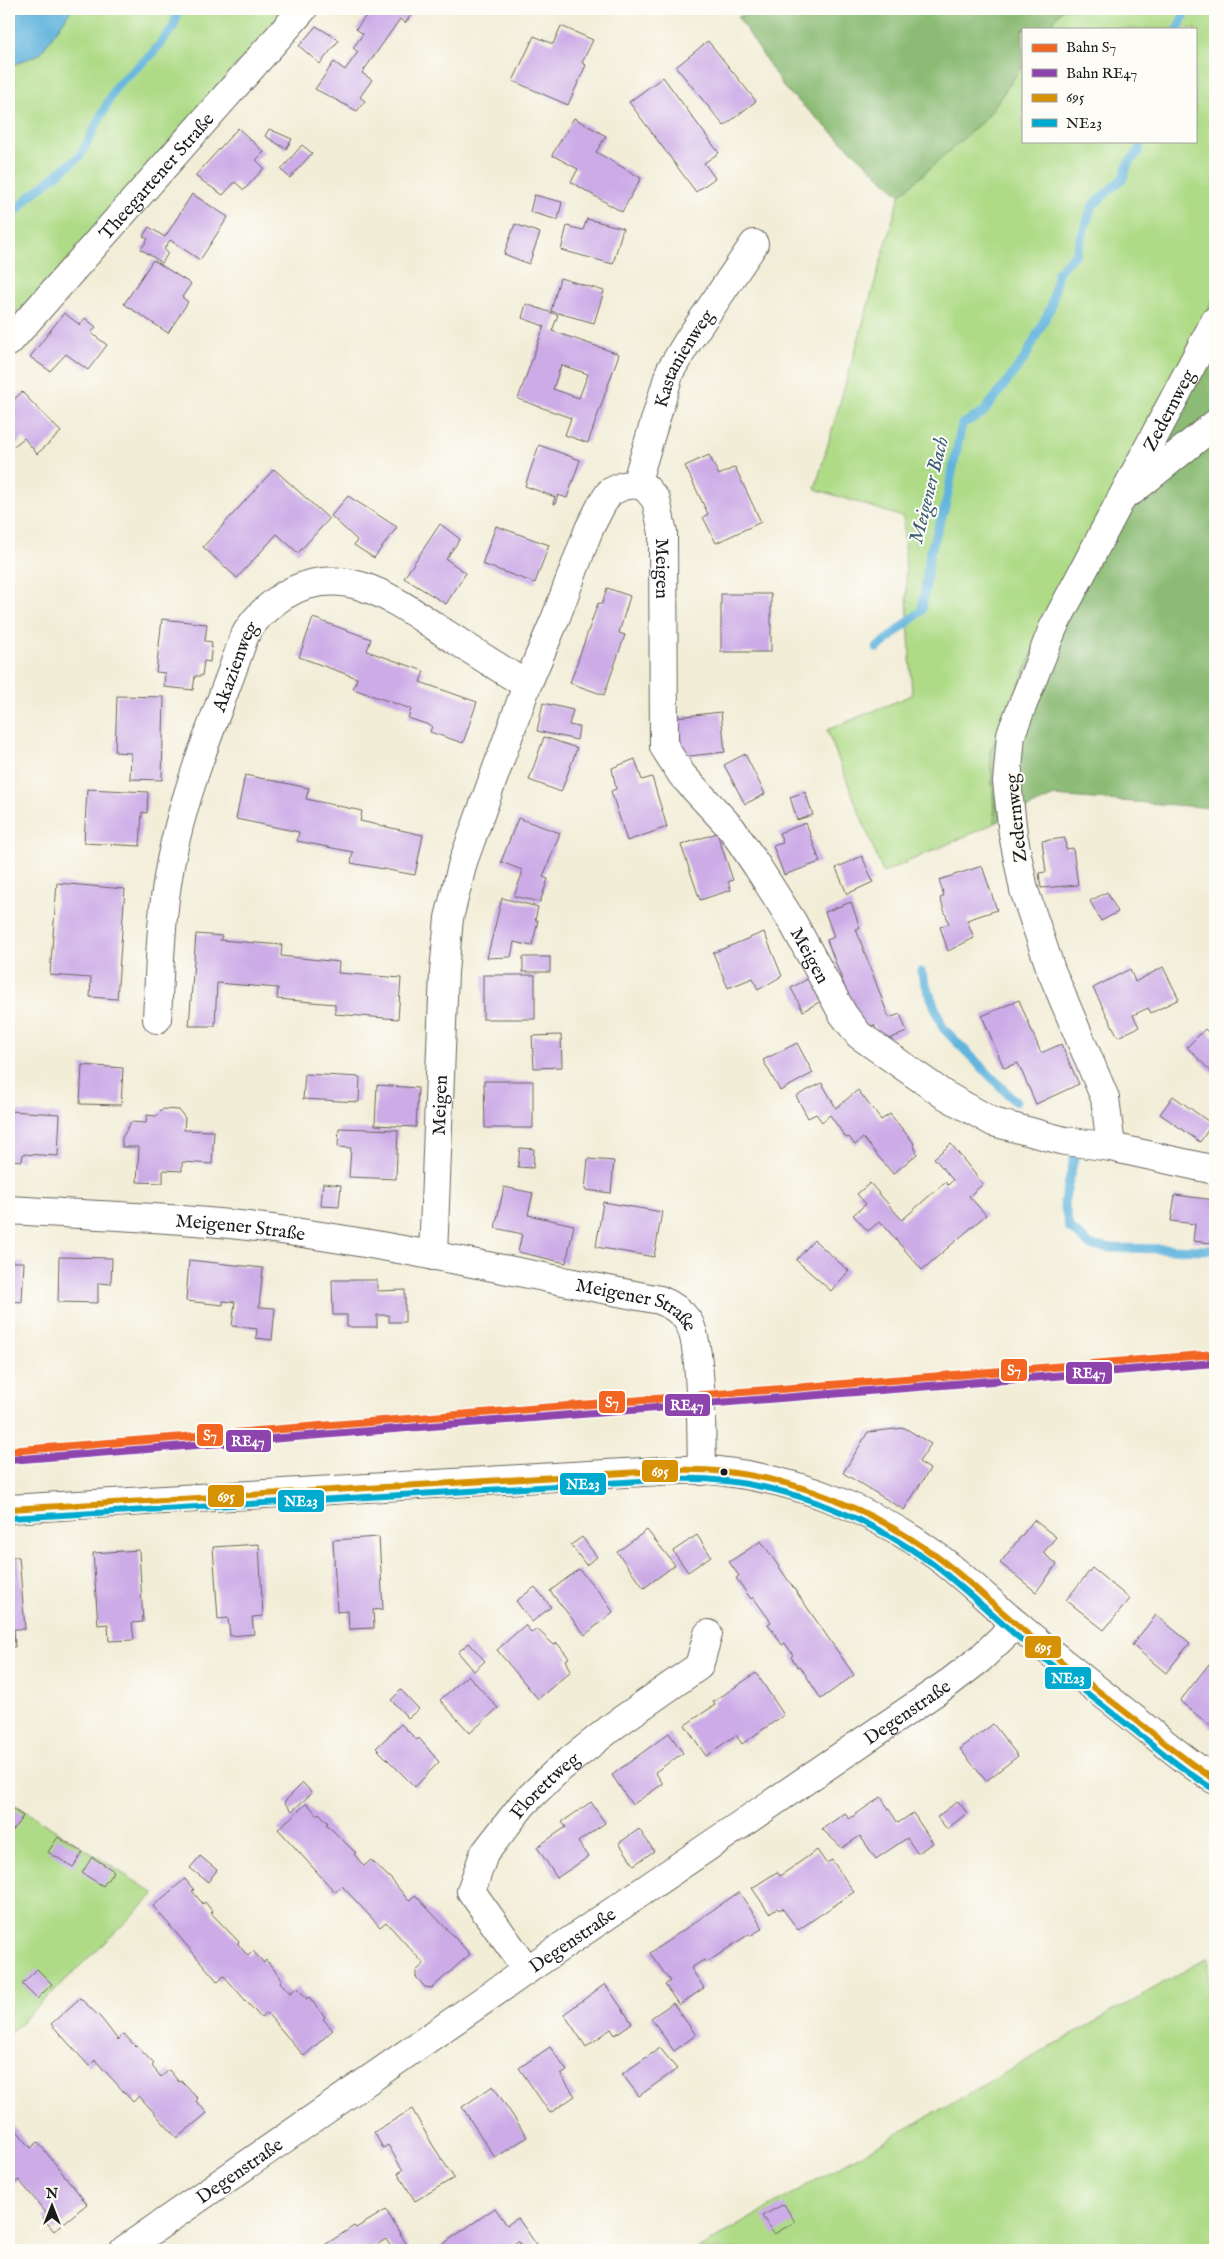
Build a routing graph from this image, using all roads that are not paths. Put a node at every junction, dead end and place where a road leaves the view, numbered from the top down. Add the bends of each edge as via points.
1 (304, 9) edge
2 (754, 244) dead end
3 (1215, 321) edge
4 (9, 342) edge
5 (1215, 424) edge
6 (636, 484) junction
7 (1122, 498) junction
8 (527, 685) junction
9 (157, 1019) dead end
10 (1111, 1147) junction
11 (1215, 1170) edge
12 (9, 1210) edge
13 (433, 1256) junction
14 (702, 1471) junction
15 (9, 1509) edge
16 (1016, 1624) junction
17 (708, 1634) dead end
18 (1215, 1780) edge
19 (527, 1970) junction
20 (124, 2250) edge

1 - 4 street, Theegartener Straße
2 - 6 street, Kastanienweg via 670,371
3 - 7 street, Zedernweg
5 - 7 street, Zedernweg
6 - 8 street, Meigen via 610,492 602,504
6 - 10 street, Meigen via 646,488 656,500 664,533 664,746 682,775 732,829 757,866 792,921 843,1014 859,1036 943,1094 993,1122 1065,1141
7 - 10 street, Zedernweg via 1053,628 1011,734 1007,782 1024,890 1051,970 1105,1098
8 - 9 street, Akazienweg via 391,598 365,586 336,582 305,585 266,608 244,637 189,792 175,842 163,916
8 - 13 street, Meigen via 463,862 449,918
10 - 11 street, Meigen
12 - 13 street, Meigener Straße via 203,1222 295,1232
13 - 14 street, Meigener Straße via 669,1304 688,1321 696,1342
14 - 15 street
14 - 16 street via 740,1474 802,1488 887,1525 951,1567
16 - 18 street
16 - 19 street, Degenstraße via 980,1659 950,1682
17 - 19 street, Florettweg via 699,1666 616,1724 558,1770 523,1804 484,1854 471,1890
19 - 20 street, Degenstraße

